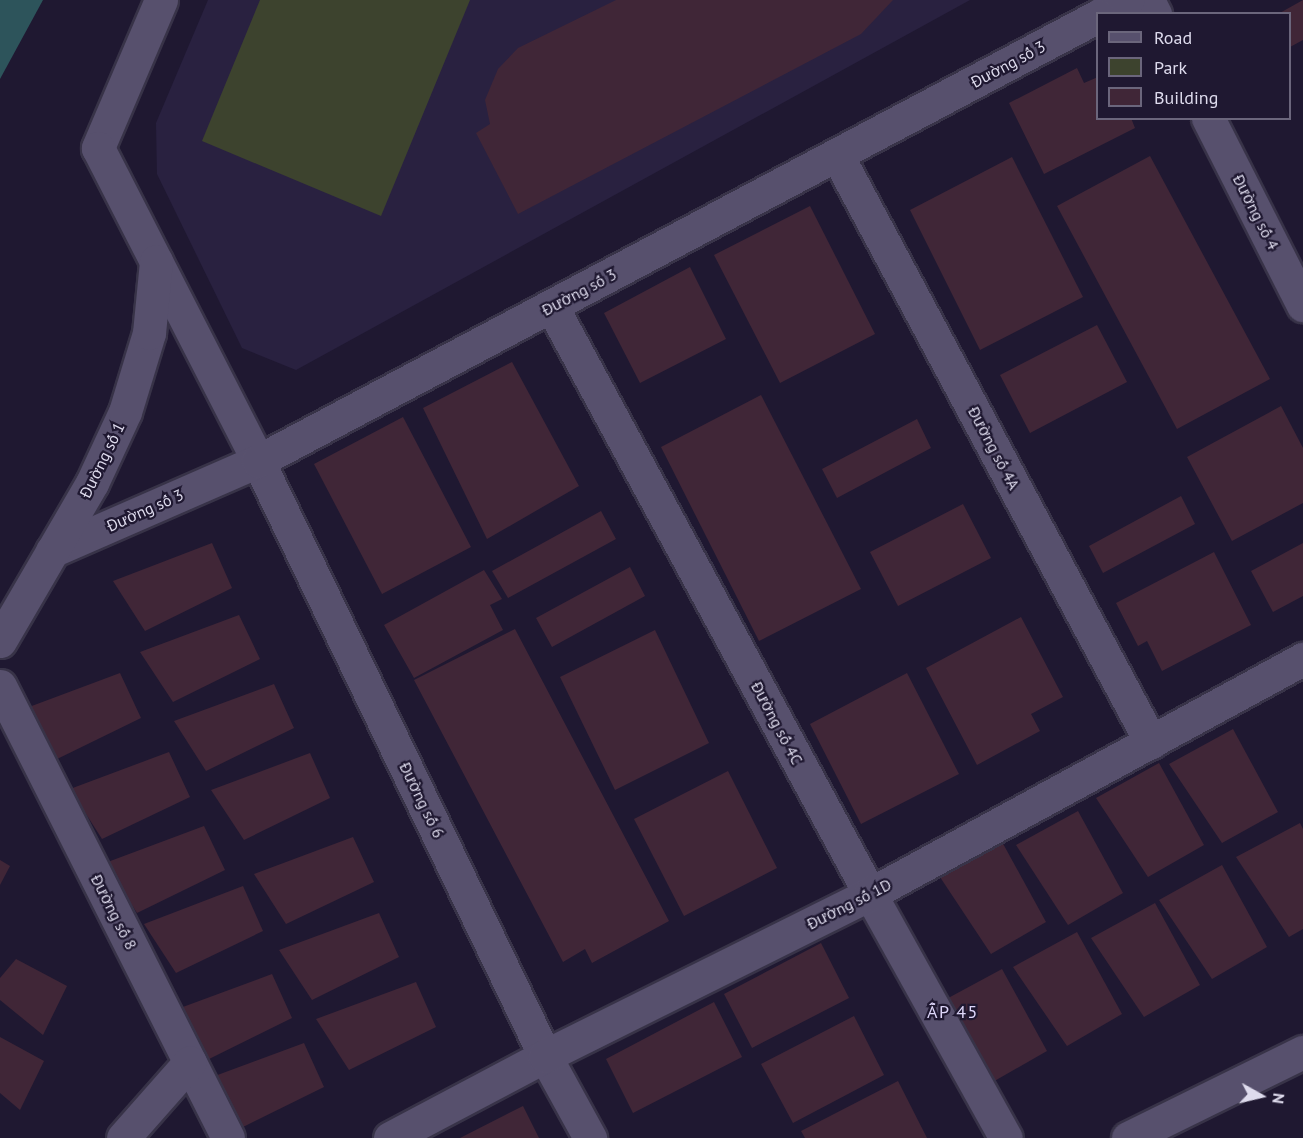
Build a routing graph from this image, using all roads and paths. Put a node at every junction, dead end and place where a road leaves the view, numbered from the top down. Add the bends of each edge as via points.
1 (160, 0) edge
2 (1126, 0) edge
3 (1104, 12) edge
4 (1096, 17) edge
5 (1209, 120) edge
6 (837, 155) junction
7 (156, 261) junction
8 (1303, 305) edge
9 (552, 307) junction
10 (258, 460) junction
11 (52, 551) junction
12 (0, 641) edge
13 (1303, 659) edge
14 (0, 686) edge
15 (1151, 742) junction
16 (870, 894) junction
17 (1303, 1052) edge
18 (545, 1056) junction
19 (190, 1062) junction
20 (123, 1138) edge
21 (228, 1138) edge
22 (390, 1138) edge
23 (590, 1138) edge
24 (1006, 1138) edge
25 (1128, 1138) edge

1 - 7 street via 99,148
2 - 3 street, Đường số 3
4 - 6 street, Đường số 3
5 - 8 street, Đường số 4
6 - 9 street, Đường số 3
6 - 15 street, Đường số 4A
7 - 10 street
7 - 11 street, Đường số 1 via 149,333 125,412 92,483
9 - 10 street, Đường số 3
9 - 16 street, Đường số 4C
10 - 11 street, Đường số 3
10 - 18 street, Đường số 6
11 - 12 street, Đường số 1
13 - 15 street, Đường số 1D
14 - 19 street, Đường số 8
15 - 16 street, Đường số 1D
16 - 18 street, Đường số 1D
16 - 24 street, Đường số 4C
17 - 25 street
18 - 22 street, Đường số 1D
18 - 23 street, Đường số 6
19 - 20 street
19 - 21 street, Đường số 8

